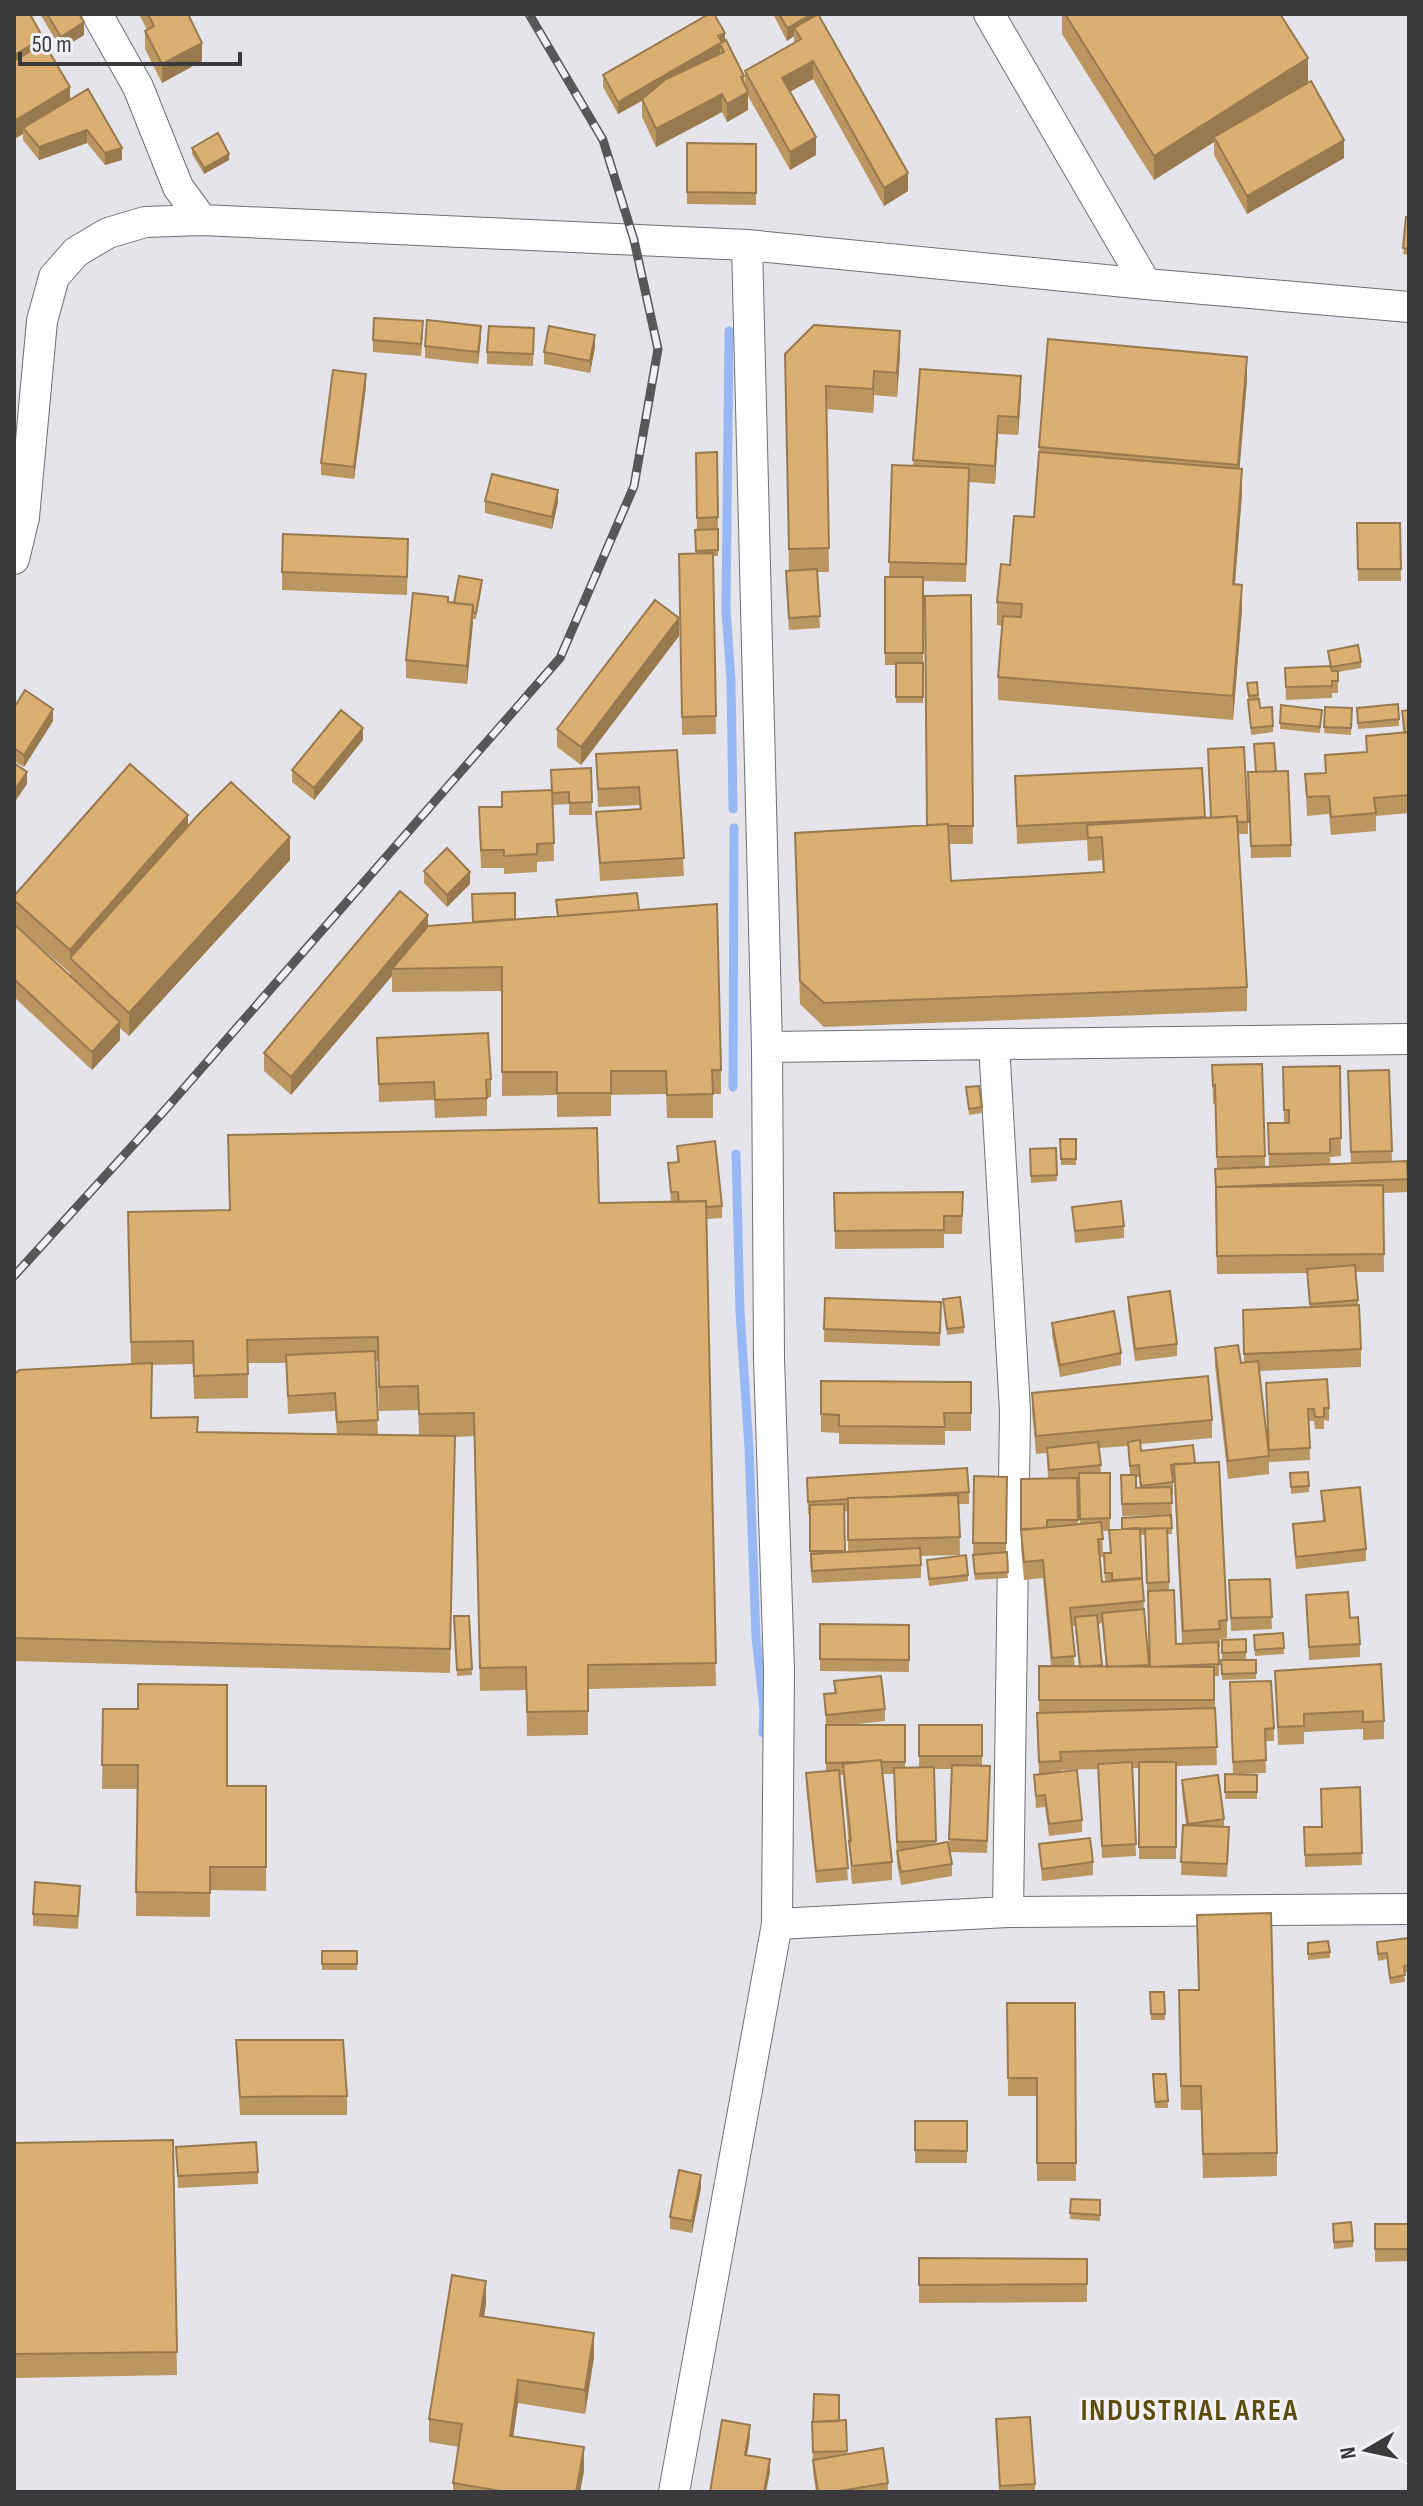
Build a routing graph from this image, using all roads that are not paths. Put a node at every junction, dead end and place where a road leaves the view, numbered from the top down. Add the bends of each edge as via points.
1 (97, 14) edge
2 (989, 14) edge
3 (202, 220) junction
4 (747, 245) junction
5 (1146, 284) junction
6 (1409, 307) edge
7 (14, 559) edge
8 (994, 1044) junction
9 (1408, 1046) edge
10 (767, 1047) junction
11 (1409, 1909) edge
12 (1008, 1912) junction
13 (777, 1924) junction
14 (674, 2492) edge

1 - 3 street via 138,87 178,187
2 - 5 street
3 - 4 street
3 - 7 street via 145,222 108,233 76,252 54,277 42,321 24,517
4 - 5 street
4 - 10 street
5 - 6 street
8 - 9 street
8 - 10 street
8 - 12 street via 1015,1411
10 - 13 street via 779,1670
11 - 12 street
12 - 13 street
13 - 14 street

